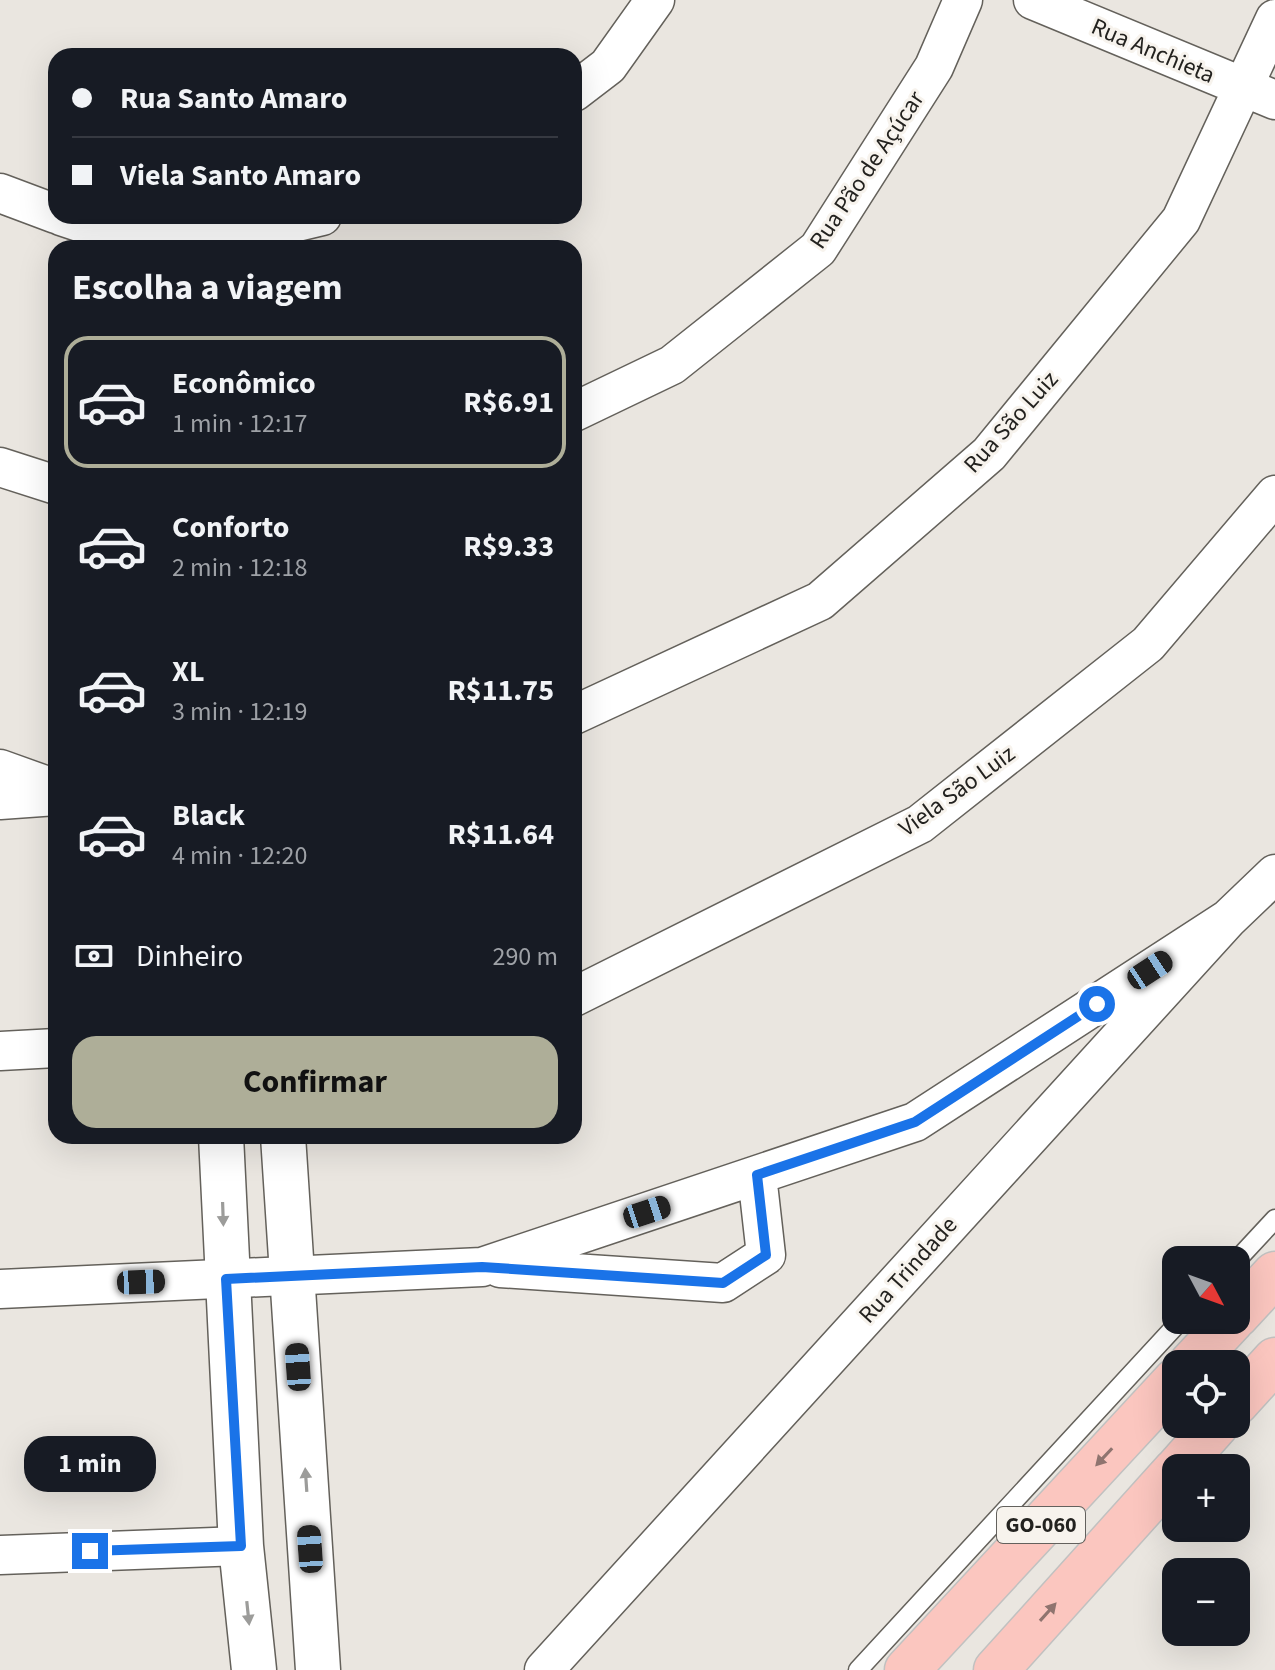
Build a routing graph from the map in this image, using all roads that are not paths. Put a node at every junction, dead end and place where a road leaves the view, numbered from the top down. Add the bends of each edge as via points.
1 (655, 0) edge
2 (963, 0) edge
3 (1033, 0) edge
4 (1275, 19) edge
5 (582, 86) edge
6 (1259, 95) edge
7 (0, 193) edge
8 (48, 211) edge
9 (86, 224) edge
10 (300, 224) edge
11 (175, 240) edge
12 (255, 240) edge
13 (582, 408) edge
14 (0, 467) edge
15 (48, 482) edge
16 (1275, 495) edge
17 (582, 711) edge
18 (0, 769) edge
19 (48, 786) edge
20 (48, 797) edge
21 (0, 800) edge
22 (1275, 874) edge
23 (1228, 919) junction
24 (582, 993) edge
25 (48, 1048) edge
26 (0, 1051) edge
27 (221, 1144) edge
28 (284, 1144) edge
29 (757, 1175) junction
30 (1275, 1219) edge
31 (1250, 1246) edge
32 (482, 1267) junction
33 (1275, 1274) edge
34 (293, 1277) junction
35 (226, 1279) junction
36 (0, 1289) edge
37 (1250, 1301) edge
38 (1172, 1334) edge
39 (1219, 1334) edge
40 (1204, 1350) edge
41 (1275, 1360) edge
42 (1162, 1388) edge
43 (1250, 1388) edge
44 (1123, 1409) junction
45 (1205, 1438) edge
46 (1190, 1454) edge
47 (1162, 1486) edge
48 (241, 1546) junction
49 (0, 1555) edge
50 (899, 1660) edge
51 (254, 1670) edge
52 (318, 1670) edge
53 (544, 1670) edge
54 (858, 1670) edge
55 (996, 1670) edge

1 - 5 street via 608,66
2 - 13 street, Rua Pão de Açúcar via 934,67 818,249 672,365
3 - 6 street, Rua Anchieta
4 - 6 street, Rua São Luiz
6 - 17 street, Rua São Luiz via 1181,220 989,454 820,601
7 - 8 street
9 - 11 street via 118,235
10 - 12 street
14 - 15 street
16 - 24 street, Viela São Luiz via 1148,644 920,824
18 - 19 street
20 - 21 street
22 - 23 street, Rua Trindade
23 - 29 street via 915,1122
23 - 53 street, Rua Trindade
25 - 26 street
27 -> 35 street
28 - 34 street
29 - 32 street
29 - 32 street via 766,1255 723,1283
30 - 31 lane
32 - 34 street
33 - 37 main road
34 - 35 street
52 -> 34 street
35 - 36 street
35 - 48 street
38 - 44 lane
39 - 40 main road
41 - 43 main road
42 - 44 main road, GO-060 / GO-060
44 - 50 main road, GO-060 / GO-060
45 - 46 main road, GO-060 / GO-060
55 -> 47 main road, GO-060 / GO-060
48 - 49 street
48 -> 51 street
50 - 54 lane

